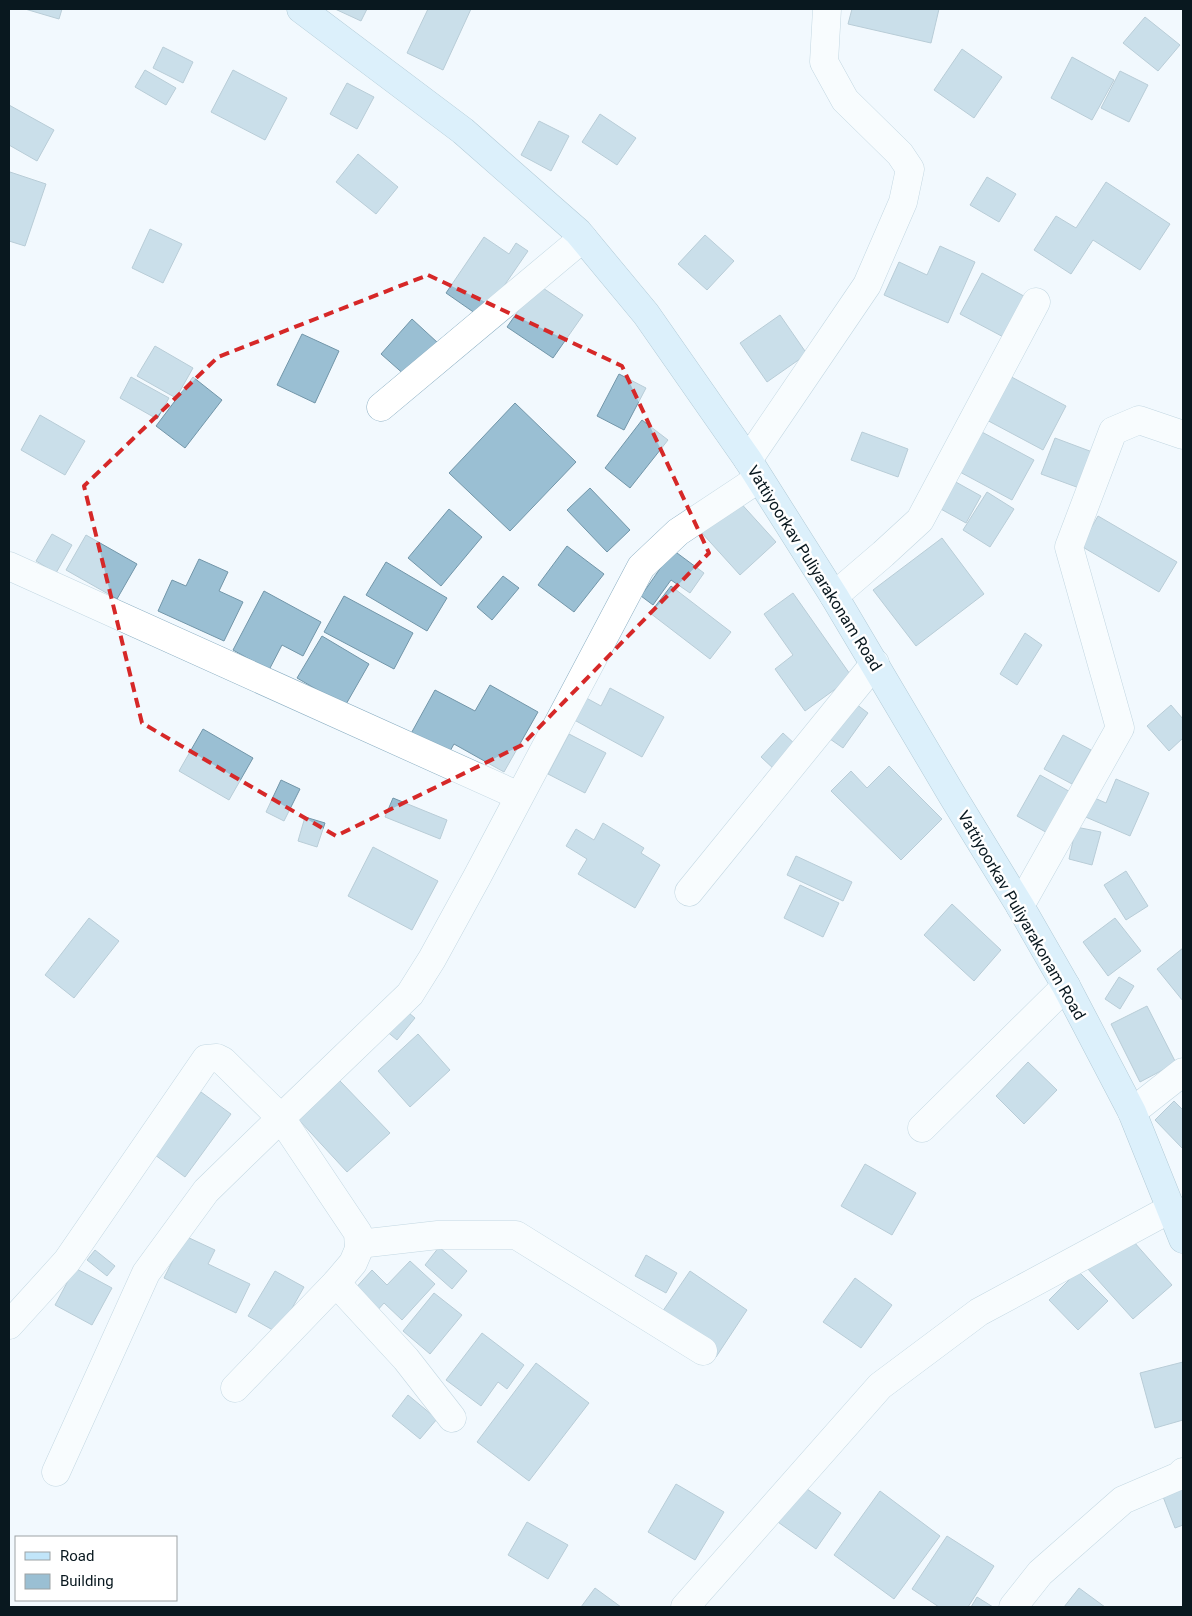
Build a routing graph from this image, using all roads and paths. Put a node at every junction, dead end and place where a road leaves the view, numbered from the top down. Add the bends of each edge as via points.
1 (301, 9) edge
2 (826, 9) edge
3 (583, 238) junction
4 (1036, 302) dead end
5 (381, 407) dead end
6 (1183, 435) edge
7 (753, 470) junction
8 (9, 566) edge
9 (834, 596) junction
10 (875, 663) junction
11 (519, 796) junction
12 (689, 892) dead end
13 (1020, 906) junction
14 (1066, 986) junction
15 (1183, 1072) edge
16 (1132, 1112) junction
17 (281, 1118) junction
18 (922, 1128) dead end
19 (1175, 1203) edge
20 (1183, 1239) edge
21 (359, 1244) junction
22 (336, 1283) junction
23 (9, 1325) edge
24 (703, 1351) dead end
25 (236, 1388) dead end
26 (452, 1418) dead end
27 (56, 1472) dead end
28 (1183, 1472) edge
29 (685, 1607) edge
30 (1013, 1607) edge

1 - 3 main road, Vattiyoorkav Puliyarakonam Road via 463,131
2 - 7 street via 824,62 845,100 900,154 910,169 903,202 867,285
3 - 5 street
3 - 7 main road, Vattiyoorkav Puliyarakonam Road via 646,314
4 - 9 street via 920,520
6 - 13 street via 1139,420 1113,431 1069,547 1120,728
7 - 9 main road, Vattiyoorkav Puliyarakonam Road
7 - 11 street via 641,567
8 - 11 street
9 - 10 main road, Vattiyoorkav Puliyarakonam Road
10 - 12 street
10 - 13 main road, Vattiyoorkav Puliyarakonam Road
11 - 17 street via 410,994
13 - 14 main road, Vattiyoorkav Puliyarakonam Road
14 - 16 main road, Vattiyoorkav Puliyarakonam Road
14 - 18 street
15 - 16 street
16 - 19 main road, Vattiyoorkav Puliyarakonam Road
17 - 21 street via 358,1234
17 - 23 street via 223,1061 206,1059 67,1261
17 - 27 street via 206,1191 146,1273
19 - 20 main road, Vattiyoorkav Puliyarakonam Road
19 - 29 street via 979,1312 880,1386
21 - 22 street via 354,1263
21 - 24 street via 438,1235 516,1235
22 - 25 street
22 - 26 street via 406,1359
28 - 30 street via 1123,1500 1040,1573

